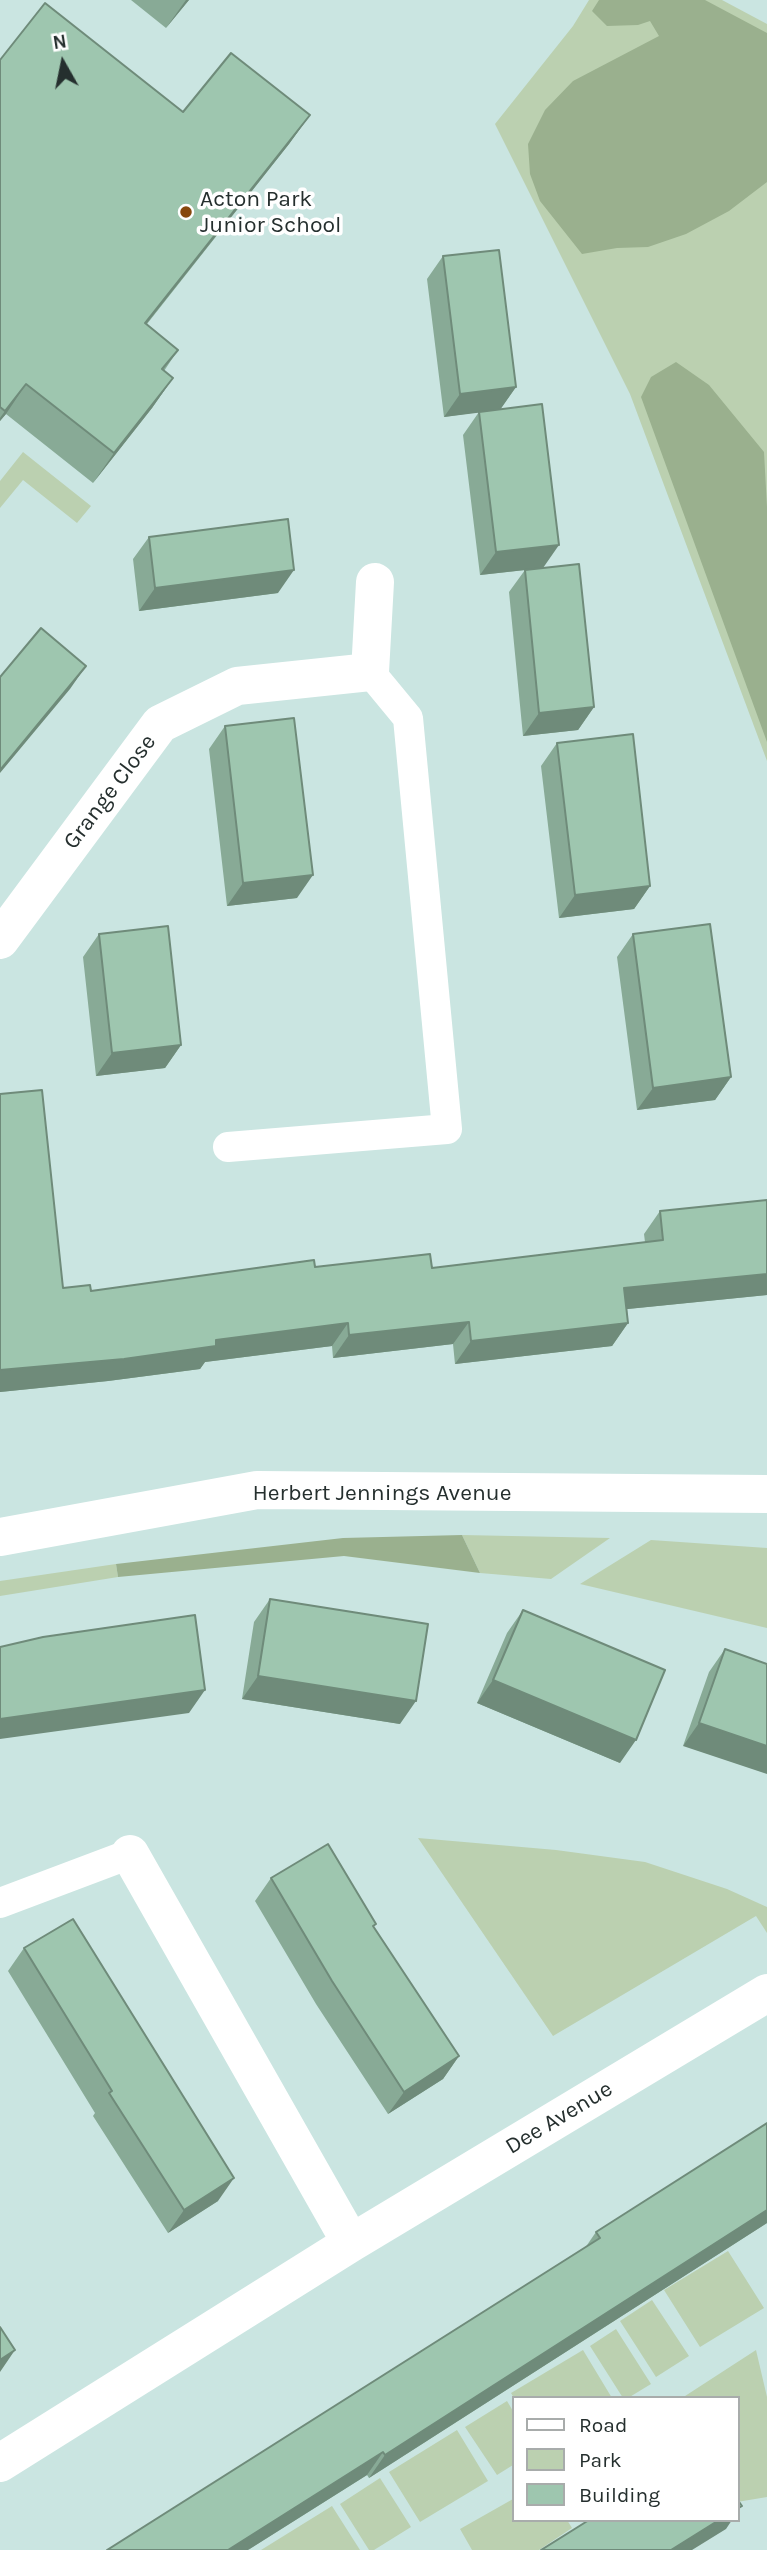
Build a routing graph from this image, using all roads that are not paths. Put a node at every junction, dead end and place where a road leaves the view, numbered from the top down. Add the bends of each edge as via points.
1 (375, 582) dead end
2 (370, 672) junction
3 (0, 940) edge
4 (228, 1147) dead end
5 (767, 1494) edge
6 (0, 1537) edge
7 (130, 1854) joint
8 (0, 1903) edge
9 (767, 1993) edge
10 (351, 2243) junction
11 (0, 2463) edge

1 - 2 street
2 - 3 street, Grange Close via 237,686 160,724
2 - 4 lane via 408,718 447,1129
5 - 6 street, Herbert Jennings Avenue via 257,1490
7 - 8 lane
7 - 10 street
9 - 10 street, Dee Avenue
10 - 11 street, Dee Avenue

